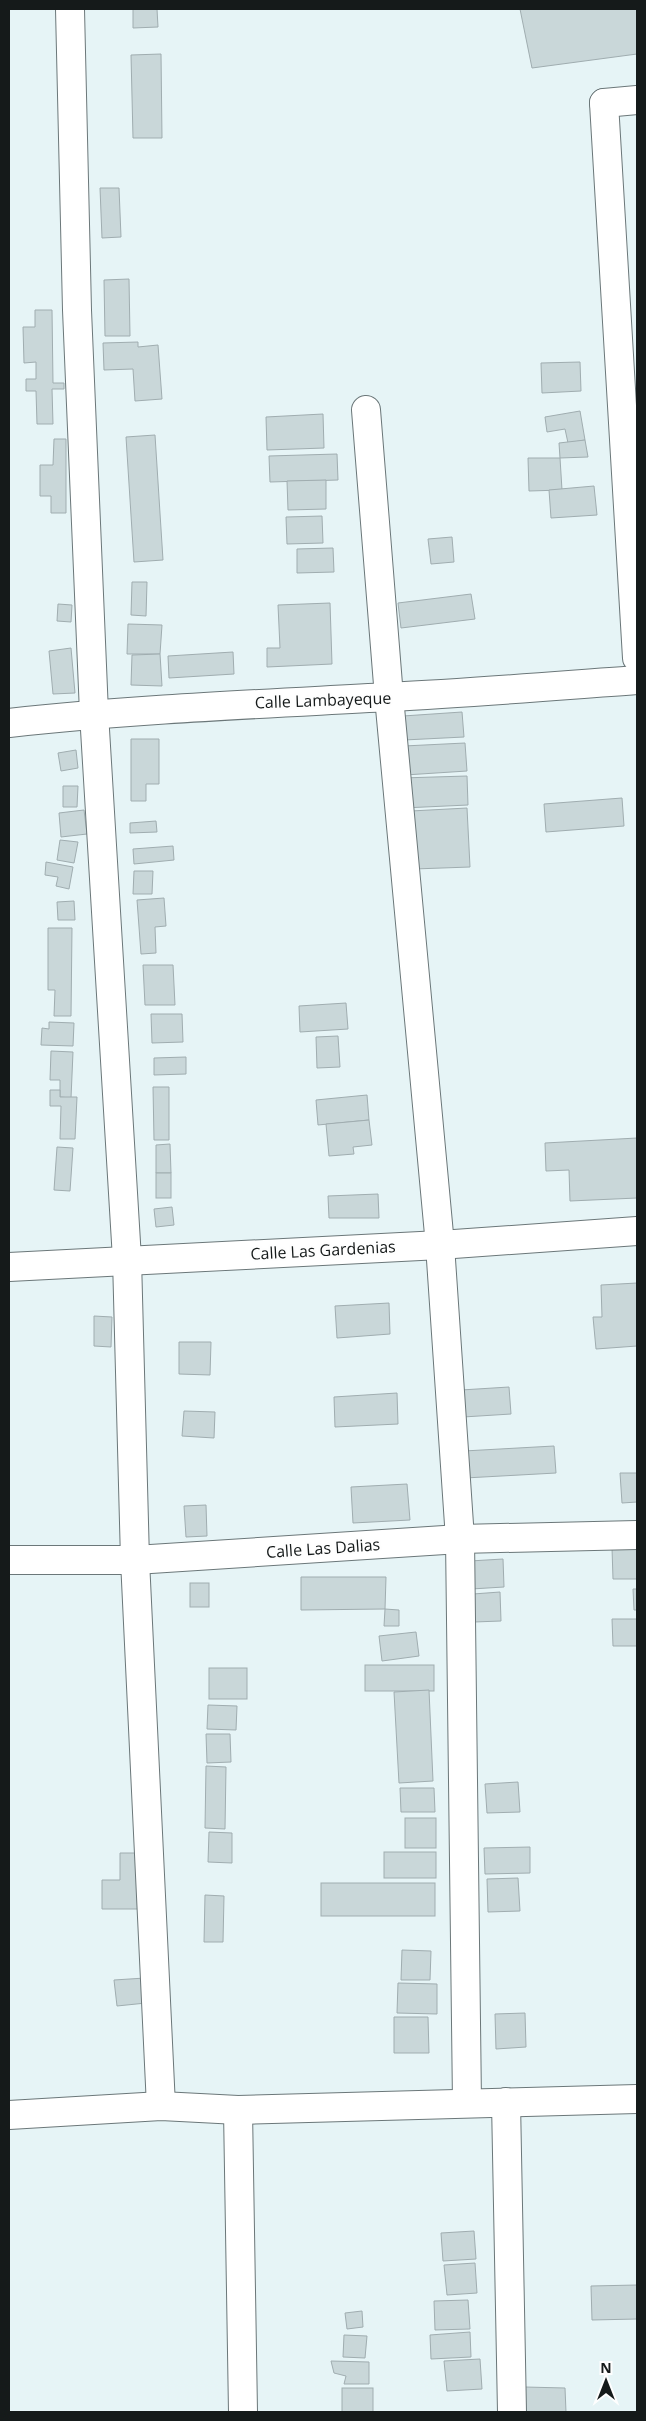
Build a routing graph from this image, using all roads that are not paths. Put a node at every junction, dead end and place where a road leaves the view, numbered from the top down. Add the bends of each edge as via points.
1 (70, 9) edge
2 (637, 100) edge
3 (366, 410) dead end
4 (637, 658) edge
5 (637, 680) edge
6 (389, 697) junction
7 (94, 714) junction
8 (9, 723) edge
9 (637, 1230) edge
10 (440, 1245) junction
11 (127, 1259) junction
12 (9, 1267) edge
13 (637, 1535) edge
14 (460, 1538) junction
15 (9, 1560) edge
16 (136, 1560) junction
17 (637, 2099) edge
18 (506, 2102) junction
19 (467, 2103) junction
20 (161, 2106) junction
21 (238, 2110) junction
22 (9, 2115) edge
23 (243, 2412) edge
24 (512, 2412) edge

1 - 7 street via 77,310
2 - 4 street via 604,103
3 - 6 street
5 - 6 street, Calle Lambayeque
6 - 7 street, Calle Lambayeque via 240,703
6 - 10 street
7 - 8 street, Calle Lambayeque
7 - 11 street
9 - 10 street, Calle Las Gardenias
10 - 11 street, Calle Las Gardenias
10 - 14 street
11 - 12 street, Calle Las Gardenias
11 - 16 street
13 - 14 street, Calle Las Dalias
14 - 16 street, Calle Las Dalias
14 - 19 street
15 - 16 street, Calle Las Dalias
16 - 20 street
17 - 18 street
18 - 19 street
18 - 24 street
19 - 21 street
20 - 21 street
20 - 22 street
21 - 23 street

